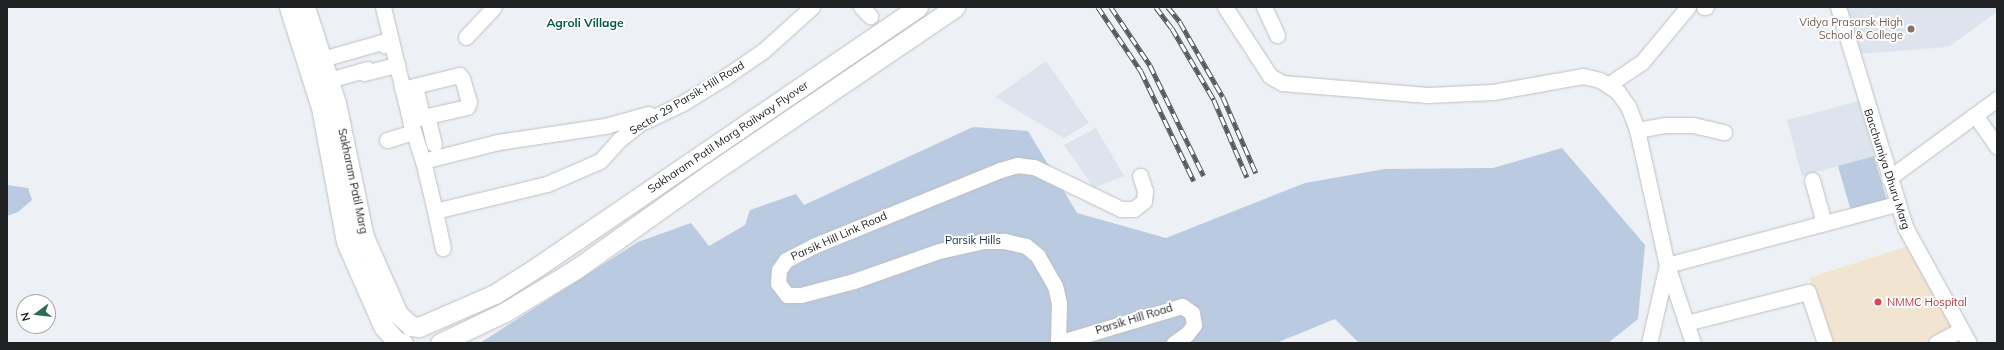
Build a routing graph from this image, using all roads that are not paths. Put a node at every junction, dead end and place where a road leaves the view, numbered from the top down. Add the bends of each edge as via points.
1 (383, 7) edge
2 (494, 7) edge
3 (812, 7) edge
4 (918, 7) edge
5 (955, 7) edge
6 (1225, 7) edge
7 (1264, 7) edge
8 (1688, 7) edge
9 (1838, 7) edge
10 (300, 9) edge
11 (1277, 35) dead end
12 (466, 37) dead end
13 (384, 45) dead end
14 (322, 59) junction
15 (397, 65) junction
16 (329, 80) junction
17 (1608, 85) junction
18 (409, 88) junction
19 (1997, 99) edge
20 (681, 104) junction
21 (1975, 115) junction
22 (418, 122) junction
23 (1637, 130) junction
24 (1724, 132) dead end
25 (386, 140) dead end
26 (434, 144) dead end
27 (1997, 147) edge
28 (423, 160) junction
29 (1140, 176) dead end
30 (1889, 178) junction
31 (1812, 180) dead end
32 (1896, 204) junction
33 (435, 211) junction
34 (1824, 223) junction
35 (443, 248) dead end
36 (1667, 265) junction
37 (537, 267) joint
38 (1686, 323) junction
39 (1960, 330) junction
40 (397, 342) edge
41 (440, 343) edge
42 (1058, 343) edge
43 (1174, 343) edge
44 (1648, 343) edge
45 (1693, 343) edge
46 (1824, 343) edge
47 (1936, 343) edge
48 (1969, 343) edge

1 - 15 street
2 - 12 street
3 - 20 street, Sector 29 Parsik Hill Road via 763,51
4 - 37 main road, Sakharam Patil Marg Railway Flyover
5 - 41 main road, Sakharam Patil Marg Railway Flyover via 711,173 576,269 505,312
6 - 17 street via 1270,76 1282,82 1428,95 1493,92 1583,76
7 - 11 street
8 - 17 street via 1642,62
9 - 30 street, Bacchumiya Dhuru Marg
10 - 14 main road, Sakharam Patil Marg
10 - 40 main road, Sakharam Patil Marg via 346,242 383,326
13 - 14 street via 382,42
14 - 16 main road, Sakharam Patil Marg
15 - 16 street
15 - 18 street
16 - 37 main road, Sakharam Patil Marg via 364,238 389,296 403,321 411,326 428,325 495,294
17 - 23 street via 1617,91 1628,106
18 - 22 street
18 - 22 street via 459,75 469,102 467,107
19 - 21 street
20 - 28 street via 606,126 498,142
20 - 33 street, Sector 29 Parsik Hill Road via 639,124 620,139 600,161 548,184
21 - 27 street
21 - 30 street
22 - 25 street
22 - 26 street
22 - 28 street
23 - 24 street via 1666,125 1693,125
23 - 36 street
28 - 33 street
29 - 42 street, Parsik Hill Link Road via 1145,190 1144,201 1134,208 1121,209 1034,167 1017,166 1000,170 813,246 786,260 779,270 778,283 787,295 801,295 854,281 939,251 984,241 1004,241 1026,246 1038,256 1055,286 1059,303
30 - 32 street, Bacchumiya Dhuru Marg
31 - 34 street
32 - 34 street
32 - 39 street, Bacchumiya Dhuru Marg via 1906,229
33 - 35 street
34 - 36 street
36 - 38 street
36 - 44 street
38 - 45 street
38 - 46 street via 1808,292
39 - 47 street
39 - 48 street, Bacchumiya Dhuru Marg
42 - 43 street, Parsik Hill Road via 1182,306 1192,313 1194,325 1187,334

